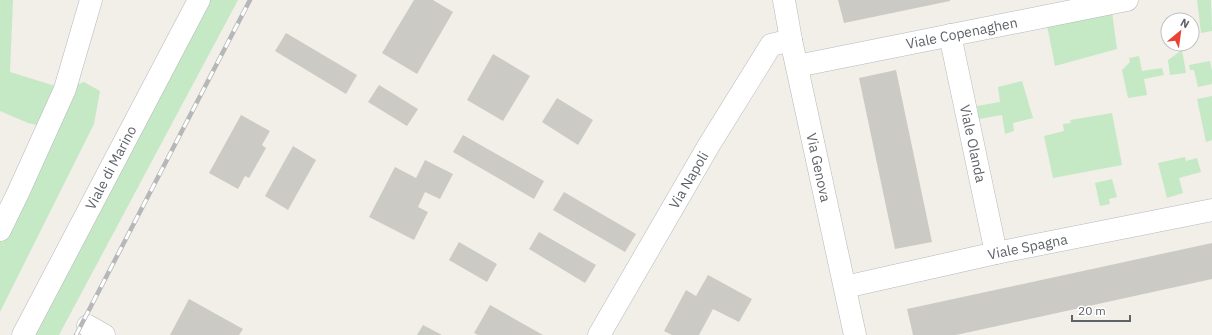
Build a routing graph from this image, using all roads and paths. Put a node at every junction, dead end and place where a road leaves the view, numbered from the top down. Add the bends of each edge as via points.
1 (90, 0) edge
2 (199, 0) edge
3 (784, 0) edge
4 (1127, 0) edge
5 (950, 35) junction
6 (791, 40) junction
7 (797, 66) junction
8 (1212, 210) edge
9 (0, 230) edge
10 (996, 253) junction
11 (845, 287) junction
12 (23, 335) edge
13 (599, 335) edge
14 (855, 335) edge

1 - 9 street via 65,89
2 - 12 street, Viale di Marino
3 - 6 street, Via Genova
4 - 5 street, Viale Copenaghen
5 - 7 street, Viale Copenaghen
5 - 10 street, Viale Olanda
6 - 7 street, Via Genova
6 - 13 street, Via Napoli via 771,45
7 - 11 street, Via Genova
8 - 10 street, Viale Spagna
10 - 11 street, Viale Spagna
11 - 14 street, Via Genova

